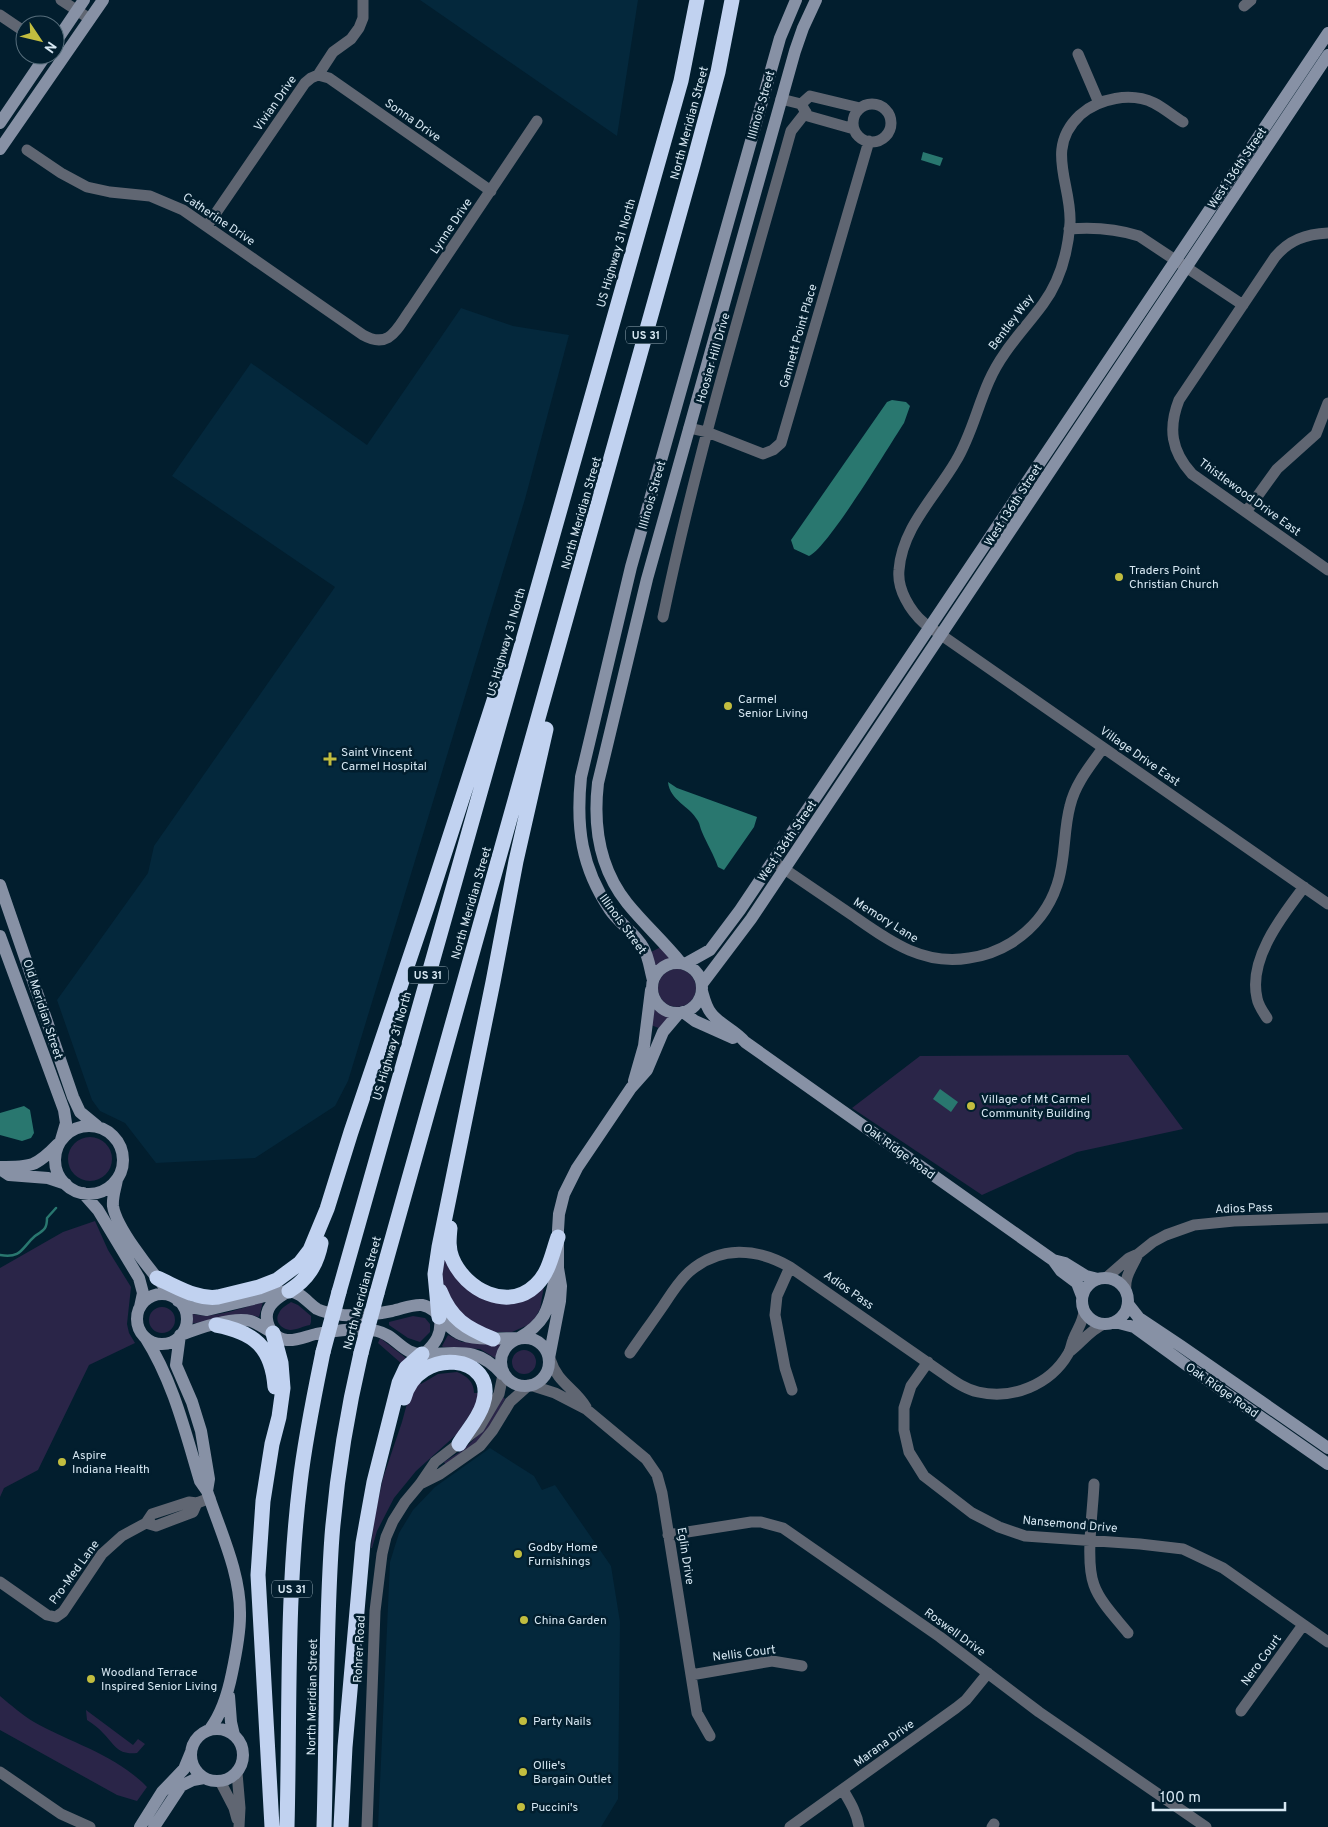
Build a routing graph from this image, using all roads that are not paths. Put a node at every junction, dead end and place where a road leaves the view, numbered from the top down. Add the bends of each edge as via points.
1 (61, 0) edge
2 (102, 0) edge
3 (363, 0) edge
4 (697, 0) edge
5 (732, 0) edge
6 (796, 0) edge
7 (816, 0) edge
8 (80, 5) edge
9 (0, 15) edge
10 (90, 19) junction
11 (15, 25) edge
12 (65, 28) edge
13 (1328, 33) edge
14 (1078, 54) dead end
15 (1326, 64) edge
16 (39, 65) edge
17 (318, 75) junction
18 (781, 99) junction
19 (1099, 103) junction
20 (804, 108) junction
21 (860, 108) junction
22 (537, 121) dead end
23 (0, 122) edge
24 (1183, 122) dead end
25 (854, 129) junction
26 (869, 142) junction
27 (0, 149) edge
28 (27, 150) dead end
29 (492, 190) junction
30 (207, 226) junction
31 (1069, 229) junction
32 (1328, 234) edge
33 (1181, 264) junction
34 (1243, 305) junction
35 (382, 341) joint
36 (1328, 403) edge
37 (689, 428) junction
38 (707, 432) junction
39 (1246, 512) junction
40 (1328, 570) edge
41 (663, 617) dead end
42 (936, 631) junction
43 (517, 658) junction
44 (553, 668) junction
45 (1104, 748) junction
46 (778, 866) junction
47 (0, 885) edge
48 (1304, 887) junction
49 (1328, 904) edge
50 (0, 936) edge
51 (683, 964) junction
52 (653, 983) junction
53 (702, 987) junction
54 (22, 996) junction
55 (681, 1012) junction
56 (1267, 1018) dead end
57 (51, 1031) junction
58 (745, 1042) junction
59 (633, 1086) junction
60 (97, 1126) junction
61 (60, 1141) junction
62 (0, 1168) edge
63 (117, 1179) junction
64 (66, 1184) junction
65 (452, 1184) junction
66 (83, 1193) junction
67 (327, 1209) junction
68 (1328, 1218) edge
69 (558, 1237) junction
70 (1138, 1254) junction
71 (1053, 1260) junction
72 (790, 1267) junction
73 (558, 1268) junction
74 (157, 1278) junction
75 (1102, 1278) junction
76 (436, 1280) junction
77 (289, 1291) junction
78 (339, 1292) joint
79 (1082, 1296) junction
80 (1127, 1298) junction
81 (177, 1300) junction
82 (140, 1307) junction
83 (1084, 1311) junction
84 (439, 1317) junction
85 (1109, 1323) junction
86 (216, 1325) junction
87 (273, 1333) junction
88 (180, 1335) junction
89 (145, 1337) junction
90 (519, 1338) junction
91 (494, 1339) junction
92 (1070, 1352) junction
93 (423, 1354) junction
94 (630, 1354) dead end
95 (549, 1359) junction
96 (928, 1362) junction
97 (503, 1374) junction
98 (530, 1385) junction
99 (792, 1390) dead end
100 (586, 1409) junction
101 (389, 1425) junction
102 (273, 1436) junction
103 (459, 1444) junction
104 (1328, 1448) edge
105 (1328, 1464) edge
106 (420, 1484) junction
107 (1094, 1484) dead end
108 (209, 1495) junction
109 (668, 1535) junction
110 (1091, 1541) junction
111 (0, 1582) edge
112 (1303, 1625) junction
113 (1128, 1632) dead end
114 (1328, 1642) edge
115 (802, 1666) dead end
116 (988, 1673) junction
117 (691, 1675) junction
118 (230, 1683) junction
119 (1241, 1711) dead end
120 (210, 1730) junction
121 (234, 1734) junction
122 (710, 1736) dead end
123 (191, 1752) junction
124 (0, 1772) edge
125 (237, 1773) junction
126 (204, 1778) junction
127 (220, 1781) junction
128 (843, 1790) junction
129 (239, 1826) edge
130 (90, 1827) edge
131 (140, 1827) edge
132 (154, 1827) edge
133 (272, 1827) edge
134 (287, 1827) edge
135 (324, 1827) edge
136 (341, 1827) edge
137 (367, 1827) edge
138 (790, 1827) edge
139 (859, 1827) edge
140 (1206, 1827) edge

1 - 8 street
2 - 10 street
3 - 17 street, Vivian Drive via 363,18 359,28 334,52
4 - 43 highway, US Highway 31 North / US 31 via 681,80
5 - 44 highway, North Meridian Street / US 31 via 718,72 696,156
6 - 52 street, Illinois Street via 780,38 631,567 581,777 579,830 589,870 611,911 644,948
7 - 18 street, Illinois Street via 798,41
8 - 10 street
8 - 12 street
9 - 11 street
10 - 27 street
13 - 33 street, West 136th Street
14 - 19 street
15 - 33 street, West 136th Street
16 - 23 street
17 - 29 street, Sonna Drive via 329,78
17 - 30 street, Vivian Drive via 305,83
18 - 20 street
18 - 37 street, Illinois Street
19 - 24 street, Bentley Way via 1113,99 1153,102
19 - 31 street, Bentley Way via 1080,115 1072,125 1062,152
20 - 21 street via 810,96
20 - 25 street via 808,116
20 - 38 street, Hoosier Hill Drive via 791,131
21 - 25 street via 854,119
21 - 26 street via 879,105 891,120 886,136
22 - 29 street, Lynne Drive
25 - 26 street
26 - 38 street, Gannett Point Place via 781,443 763,454
28 - 30 street, Catherine Drive via 87,188 160,199
29 - 35 street, Lynne Drive via 412,309 393,334
30 - 35 street, Catherine Drive via 363,335
31 - 33 street via 1126,232 1139,236
31 - 42 street, Bentley Way via 1064,259 1053,287 1000,360 956,462 912,528 900,557 898,573 906,599 916,615
32 - 34 street, Thistlewood Drive East via 1308,235 1282,249
33 - 34 street
33 - 42 street, West 136th Street
34 - 39 street, Thistlewood Drive East via 1179,400 1172,431 1186,468
36 - 39 street via 1316,434 1277,468
37 - 38 street, Gannett Point Place
37 - 51 street, Illinois Street via 639,611 598,783 596,804 600,849 615,884 628,904
38 - 41 street, Hoosier Hill Drive via 679,538
39 - 40 street, Thistlewood Drive East
42 - 45 street, Village Drive East
42 - 46 street, West 136th Street
43 - 67 highway via 498,688
43 - 78 highway, US Highway 31 North / US 31
44 - 65 highway via 548,723 516,861
44 - 135 highway, North Meridian Street / US 31, bridge via 377,1293 346,1421 332,1536 328,1609
45 - 46 street, Memory Lane via 1073,796 1060,874 1049,904 1023,934 992,952 948,960 910,952
45 - 48 street, Village Drive East
46 - 51 street, West 136th Street via 710,950
46 - 53 street, West 136th Street via 751,919
47 - 57 street, Old Meridian Street
48 - 49 street, Village Drive East
48 - 56 street via 1269,938 1258,967 1257,997
50 - 54 street, Old Meridian Street
51 - 52 street via 672,963 663,968
51 - 53 street via 696,972
52 - 55 street via 655,999 660,1006 668,1011
52 - 59 street via 644,1046
53 - 55 street via 694,1007
53 - 58 street, Oak Ridge Road via 707,1008 713,1016
54 - 57 street via 34,1008 45,1028
54 - 61 street, Old Meridian Street via 64,1110 66,1123
55 - 58 street, Oak Ridge Road via 696,1022
55 - 59 street via 663,1032 647,1070
57 - 60 street, Old Meridian Street via 78,1108
58 - 71 street, Oak Ridge Road
59 - 69 street via 569,1183 559,1214
60 - 61 street via 80,1127
60 - 63 street via 113,1135 122,1149 123,1165
61 - 62 street via 36,1164
61 - 64 street via 55,1162 59,1176
62 - 64 street via 9,1175 48,1178
63 - 66 street via 102,1191
63 - 74 street via 113,1201 115,1212 142,1260
64 - 66 street
65 - 69 highway via 449,1243 452,1257 465,1279 480,1291 492,1296 510,1297 532,1289 545,1273
65 - 76 highway via 437,1256
66 - 82 street via 98,1210 139,1278 143,1292
67 - 74 highway via 308,1255 272,1282 210,1298 197,1296
67 - 77 highway via 316,1262 306,1278
68 - 70 street, Adios Pass via 1194,1225 1166,1235
69 - 73 street
70 - 75 street, Adios Pass
70 - 80 street, Adios Pass via 1127,1275
71 - 75 street, Oak Ridge Road via 1065,1262 1086,1276
71 - 79 street, Oak Ridge Road via 1077,1283
72 - 94 street, Adios Pass via 758,1253 738,1251 706,1261 681,1280
72 - 96 street, Adios Pass
72 - 99 street via 777,1296 775,1315
73 - 90 street via 545,1315 534,1329
73 - 95 street via 560,1301
74 - 81 street
75 - 79 street via 1088,1286
75 - 80 street via 1116,1281
76 - 84 highway
76 - 91 highway via 455,1317
77 - 81 street via 207,1310 190,1307
77 - 84 street via 333,1314 380,1313 417,1305 427,1307
77 - 87 street via 268,1310 267,1321
78 - 134 highway, North Meridian Street / US 31, bridge via 306,1436 295,1533
79 - 83 street
80 - 85 street via 1124,1314
80 - 104 street, Oak Ridge Road via 1139,1318
81 - 82 street via 156,1295
81 - 88 street via 186,1314
82 - 89 street via 138,1326
83 - 85 street via 1092,1321
83 - 92 street, Adios Pass
84 - 91 street via 462,1335
84 - 93 street via 438,1338
85 - 92 street, Adios Pass via 1094,1329
85 - 105 street, Oak Ridge Road via 1134,1327
86 - 87 street via 242,1320
86 - 88 street
86 - 102 highway via 249,1335 267,1354 274,1384
87 - 93 street via 281,1339 292,1340 352,1330 376,1331 386,1334 409,1352
87 - 102 highway via 281,1362 283,1388
88 - 89 street via 165,1344
88 - 108 street via 176,1365 201,1431 210,1479
89 - 108 street via 167,1377 200,1481
90 - 91 street
90 - 95 street via 540,1344
90 - 97 street via 502,1353 500,1364
92 - 96 street, Adios Pass via 1057,1369 1036,1385 1002,1394 977,1392
93 - 97 street via 475,1354
93 - 101 highway via 411,1363 402,1377
95 - 98 street via 550,1366 545,1376
95 - 100 street, Eglin Drive via 560,1379
96 - 110 street, Nansemond Drive via 911,1386 903,1419 909,1452 924,1476 972,1513 1011,1532 1040,1538
97 - 98 street via 513,1383
97 - 103 street, Rohrer Road via 499,1394 487,1416
98 - 100 street, Eglin Drive
98 - 106 street, Rohrer Road via 511,1400 480,1446
100 - 109 street, Eglin Drive via 654,1469 662,1493
101 - 103 highway via 417,1374 433,1364 462,1364 478,1372 485,1392 483,1405
101 - 136 highway via 363,1543
102 - 133 highway via 263,1501 258,1575
103 - 106 street, Rohrer Road via 435,1462
106 - 137 street, Rohrer Road via 390,1527 380,1561 374,1630
107 - 110 street
108 - 111 street, Pro-Med Lane via 197,1503 188,1502 152,1514 146,1523 122,1536 106,1549 64,1612 56,1617 47,1615
108 - 118 street via 239,1598 238,1644
109 - 116 street, Roswell Drive via 751,1522 783,1528
109 - 117 street, Eglin Drive
110 - 112 street, Nansemond Drive via 1171,1547 1197,1554 1223,1568
110 - 113 street via 1094,1586
112 - 114 street, Nansemond Drive
112 - 119 street, Nero Court
115 - 117 street, Nellis Court via 772,1661
116 - 128 street, Marana Drive via 966,1700
116 - 140 street, Roswell Drive
117 - 122 street, Eglin Drive via 697,1714
118 - 120 street via 221,1712
118 - 121 street via 229,1705
120 - 121 street via 219,1728
120 - 123 street via 198,1738
121 - 125 street via 240,1741 244,1757
123 - 126 street via 194,1767
123 - 131 street via 184,1769 162,1792
124 - 130 street via 62,1814
125 - 127 street
125 - 129 street
126 - 127 street
126 - 132 street via 181,1786
127 - 129 street
128 - 138 street, Marana Drive
128 - 139 street via 855,1811

